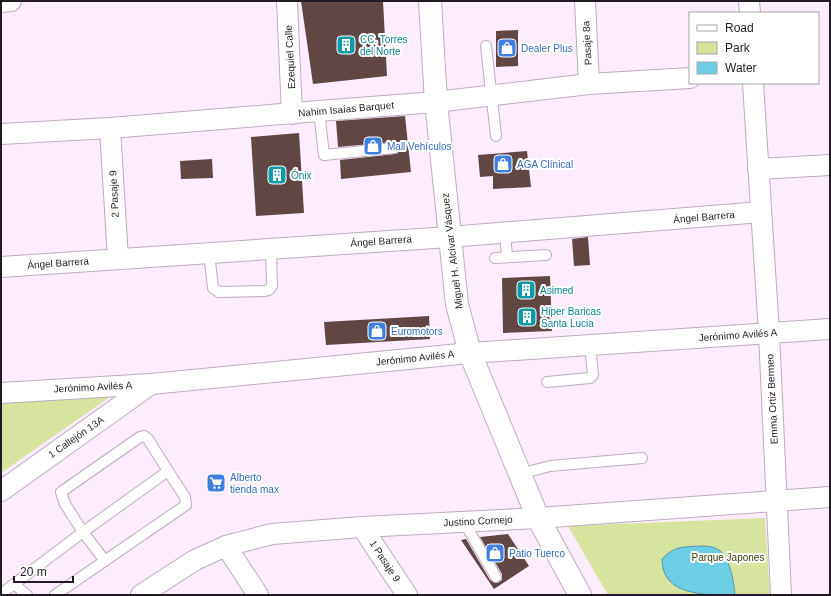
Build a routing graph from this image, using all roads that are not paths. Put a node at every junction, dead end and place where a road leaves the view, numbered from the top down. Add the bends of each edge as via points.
1 (11, 1) edge
2 (287, 1) edge
3 (430, 1) edge
4 (585, 1) edge
5 (749, 1) edge
6 (1, 2) edge
7 (750, 12) edge
8 (486, 46) dead end
9 (689, 78) edge
10 (589, 84) junction
11 (753, 84) edge
12 (490, 96) junction
13 (436, 102) junction
14 (319, 111) junction
15 (292, 114) junction
16 (110, 128) junction
17 (1, 134) edge
18 (496, 136) dead end
19 (394, 148) dead end
20 (830, 165) edge
21 (758, 169) junction
22 (761, 212) junction
23 (505, 232) junction
24 (449, 236) junction
25 (271, 249) junction
26 (209, 253) junction
27 (546, 255) dead end
28 (507, 257) junction
29 (495, 258) dead end
30 (118, 259) junction
31 (1, 267) edge
32 (830, 329) edge
33 (769, 333) junction
34 (590, 345) junction
35 (470, 353) junction
36 (547, 382) dead end
37 (151, 384) junction
38 (1, 393) edge
39 (642, 458) dead end
40 (168, 471) junction
41 (520, 474) junction
42 (1, 491) edge
43 (830, 498) edge
44 (777, 500) junction
45 (538, 518) junction
46 (464, 522) junction
47 (362, 527) junction
48 (83, 532) junction
49 (226, 546) junction
50 (105, 561) junction
51 (496, 577) dead end
52 (14, 584) junction
53 (150, 593) edge
54 (1, 594) edge
55 (27, 595) edge
56 (55, 595) edge
57 (258, 595) edge
58 (407, 595) edge
59 (580, 595) edge
60 (781, 595) edge

1 - 6 street
2 - 15 street, Ezequiel Calle
3 - 13 street, Miguel H. Alcívar Vásquez
4 - 10 street, Pasaje 8a
5 - 7 street
8 - 12 lane
9 - 10 street, Nahim Isaías Barquet
10 - 12 street, Nahim Isaías Barquet
11 - 21 street, Emma Ortiz Bermeo
12 - 13 street, Nahim Isaías Barquet
12 - 18 lane
13 - 14 street, Nahim Isaías Barquet
13 - 24 street, Miguel H. Alcívar Vásquez
14 - 15 street, Nahim Isaías Barquet
14 - 19 lane via 324,155
15 - 16 street, Nahim Isaías Barquet
16 - 17 street, Nahim Isaías Barquet
16 - 30 street, 2 Pasaje 9
20 - 21 street
21 - 22 street, Emma Ortiz Bermeo
22 - 23 street, Ángel Barrera
22 - 33 street, Emma Ortiz Bermeo
23 - 24 street, Ángel Barrera
23 - 28 lane
24 - 25 street, Ángel Barrera
24 - 35 street, Miguel H. Alcívar Vásquez via 457,304
25 - 26 street, Ángel Barrera
25 - 26 lane via 272,286 265,291 215,290
26 - 30 street, Ángel Barrera
27 - 28 lane
28 - 29 lane
30 - 31 street, Ángel Barrera
32 - 33 street, Jerónimo Avilés A
33 - 34 street, Jerónimo Avilés A
33 - 44 street, Emma Ortiz Bermeo
34 - 35 street, Jerónimo Avilés A
34 - 36 lane via 590,378
35 - 37 street, Jerónimo Avilés A
35 - 41 street, Miguel H. Alcívar Vásquez
37 - 38 street, Jerónimo Avilés A
37 - 42 street, 1 Callejón 13A
39 - 41 lane via 550,466
40 - 48 lane
40 - 48 lane via 144,436 61,492 61,497
40 - 50 lane via 185,498 186,505
41 - 45 street, Miguel H. Alcívar Vásquez
43 - 44 street, Justino Cornejo
44 - 45 street, Justino Cornejo
44 - 60 street, Emma Ortiz Bermeo
45 - 46 street, Justino Cornejo
45 - 59 street, Miguel H. Alcívar Vásquez
46 - 47 street, Justino Cornejo
46 - 51 lane
47 - 49 street, Justino Cornejo via 272,534
47 - 58 street, 1 Pasaje 9
48 - 50 lane
48 - 52 lane
49 - 53 street, Justino Cornejo via 195,560
49 - 57 street
50 - 56 lane
52 - 54 lane
52 - 55 lane

